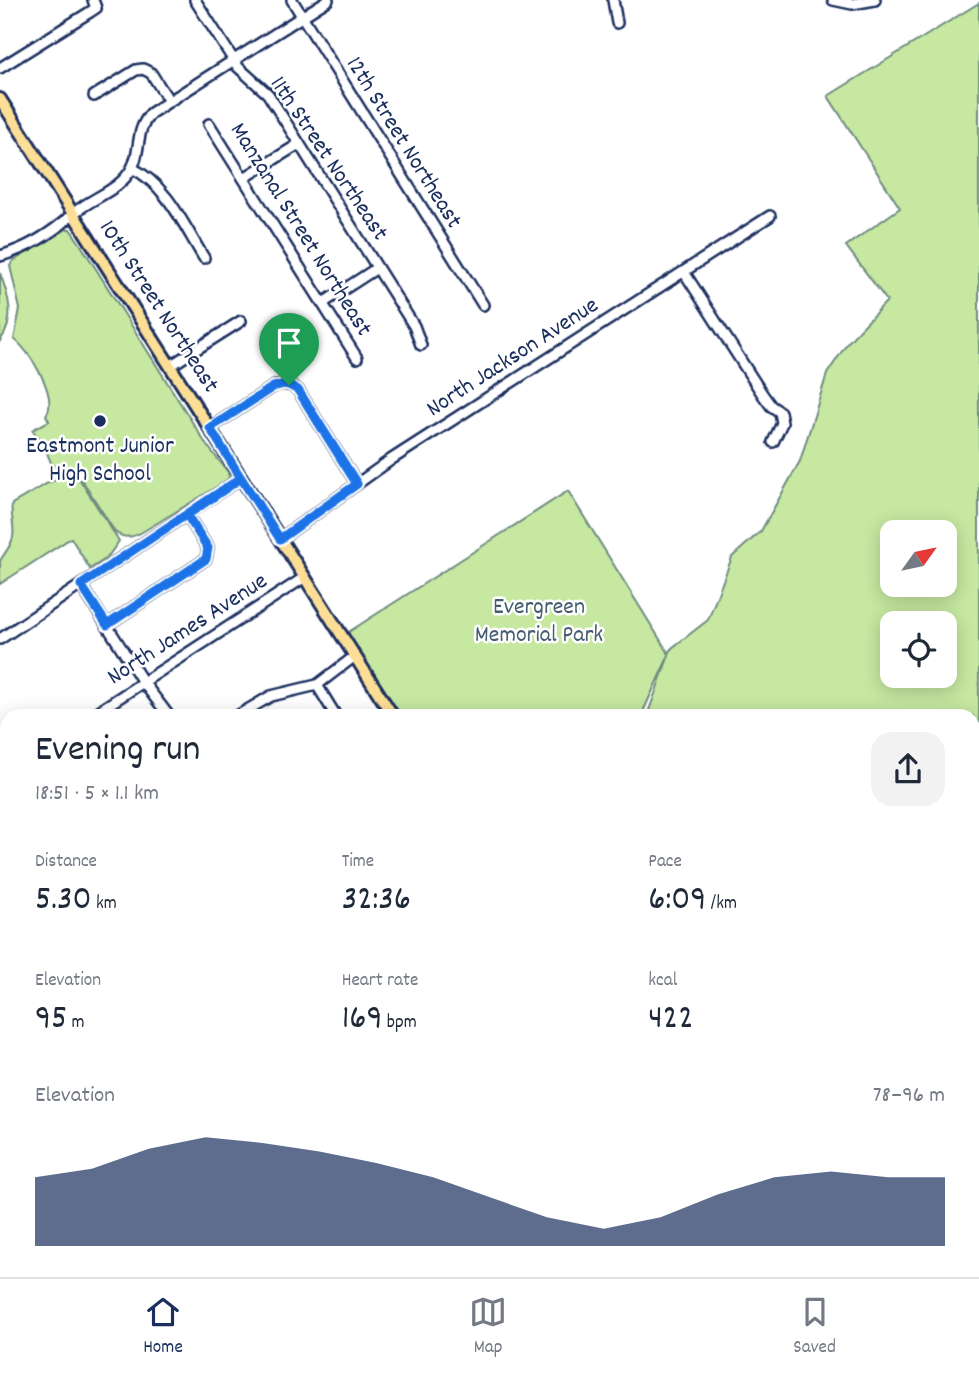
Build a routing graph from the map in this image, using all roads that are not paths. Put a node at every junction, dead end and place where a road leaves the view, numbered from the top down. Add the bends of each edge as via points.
1 (93, 0) edge
2 (195, 0) edge
3 (292, 0) edge
4 (328, 0) edge
5 (613, 0) edge
6 (833, 0) edge
7 (875, 0) edge
8 (302, 16) junction
9 (617, 23) dead end
10 (233, 61) junction
11 (0, 68) edge
12 (94, 96) dead end
13 (169, 101) junction
14 (1, 102) edge
15 (209, 124) dead end
16 (299, 144) junction
17 (132, 168) junction
18 (244, 178) junction
19 (73, 214) junction
20 (771, 216) dead end
21 (0, 256) edge
22 (204, 258) dead end
23 (377, 268) junction
24 (684, 272) junction
25 (323, 303) junction
26 (483, 305) dead end
27 (241, 321) dead end
28 (421, 345) dead end
29 (358, 358) dead end
30 (170, 366) junction
31 (210, 428) junction
32 (773, 442) dead end
33 (241, 478) junction
34 (357, 484) junction
35 (187, 515) junction
36 (280, 539) junction
37 (305, 577) junction
38 (81, 585) junction
39 (107, 625) junction
40 (0, 639) edge
41 (355, 656) junction
42 (143, 682) junction
43 (317, 685) junction
44 (102, 709) edge
45 (164, 709) edge
46 (255, 709) edge
47 (332, 709) edge
48 (389, 709) edge

1 - 11 street via 96,8
2 - 10 street, 11th Street Northeast
3 - 8 street, 12th Street Northeast
4 - 8 street
5 - 9 street
6 - 7 street via 852,4
8 - 10 street
8 - 26 street, 12th Street Northeast
10 - 13 street
10 - 16 street, 11th Street Northeast via 268,94
12 - 13 street via 143,69 151,73
13 - 17 street via 143,124
14 - 19 main road, 10th Street Northeast
15 - 18 street, Manzanal Street Northeast
16 - 18 street
16 - 23 street, 11th Street Northeast
17 - 19 street via 118,184
17 - 22 street via 159,187
18 - 25 street, Manzanal Street Northeast
19 - 21 street via 40,240
19 - 30 main road, 10th Street Northeast
20 - 24 street, North Jackson Avenue
23 - 25 street
23 - 28 street, 11th Street Northeast
24 - 32 street via 771,407 780,412 782,423
24 - 34 street, North Jackson Avenue
25 - 29 street, Manzanal Street Northeast
27 - 30 street
30 - 31 main road, 10th Street Northeast
31 - 33 main road, 10th Street Northeast
31 - 34 street via 273,387 289,385 298,390
33 - 35 street
33 - 36 main road, 10th Street Northeast
34 - 36 street, North Jackson Avenue
35 - 38 street
35 - 39 street via 208,548 206,559
36 - 37 main road, 10th Street Northeast
37 - 41 main road, 10th Street Northeast
37 - 42 street, North James Avenue
38 - 39 street
38 - 40 street
39 - 42 street
41 - 43 street
41 - 48 main road, 10th Street Northeast
42 - 44 street, North James Avenue
42 - 45 street
43 - 46 street via 271,696
43 - 47 street

